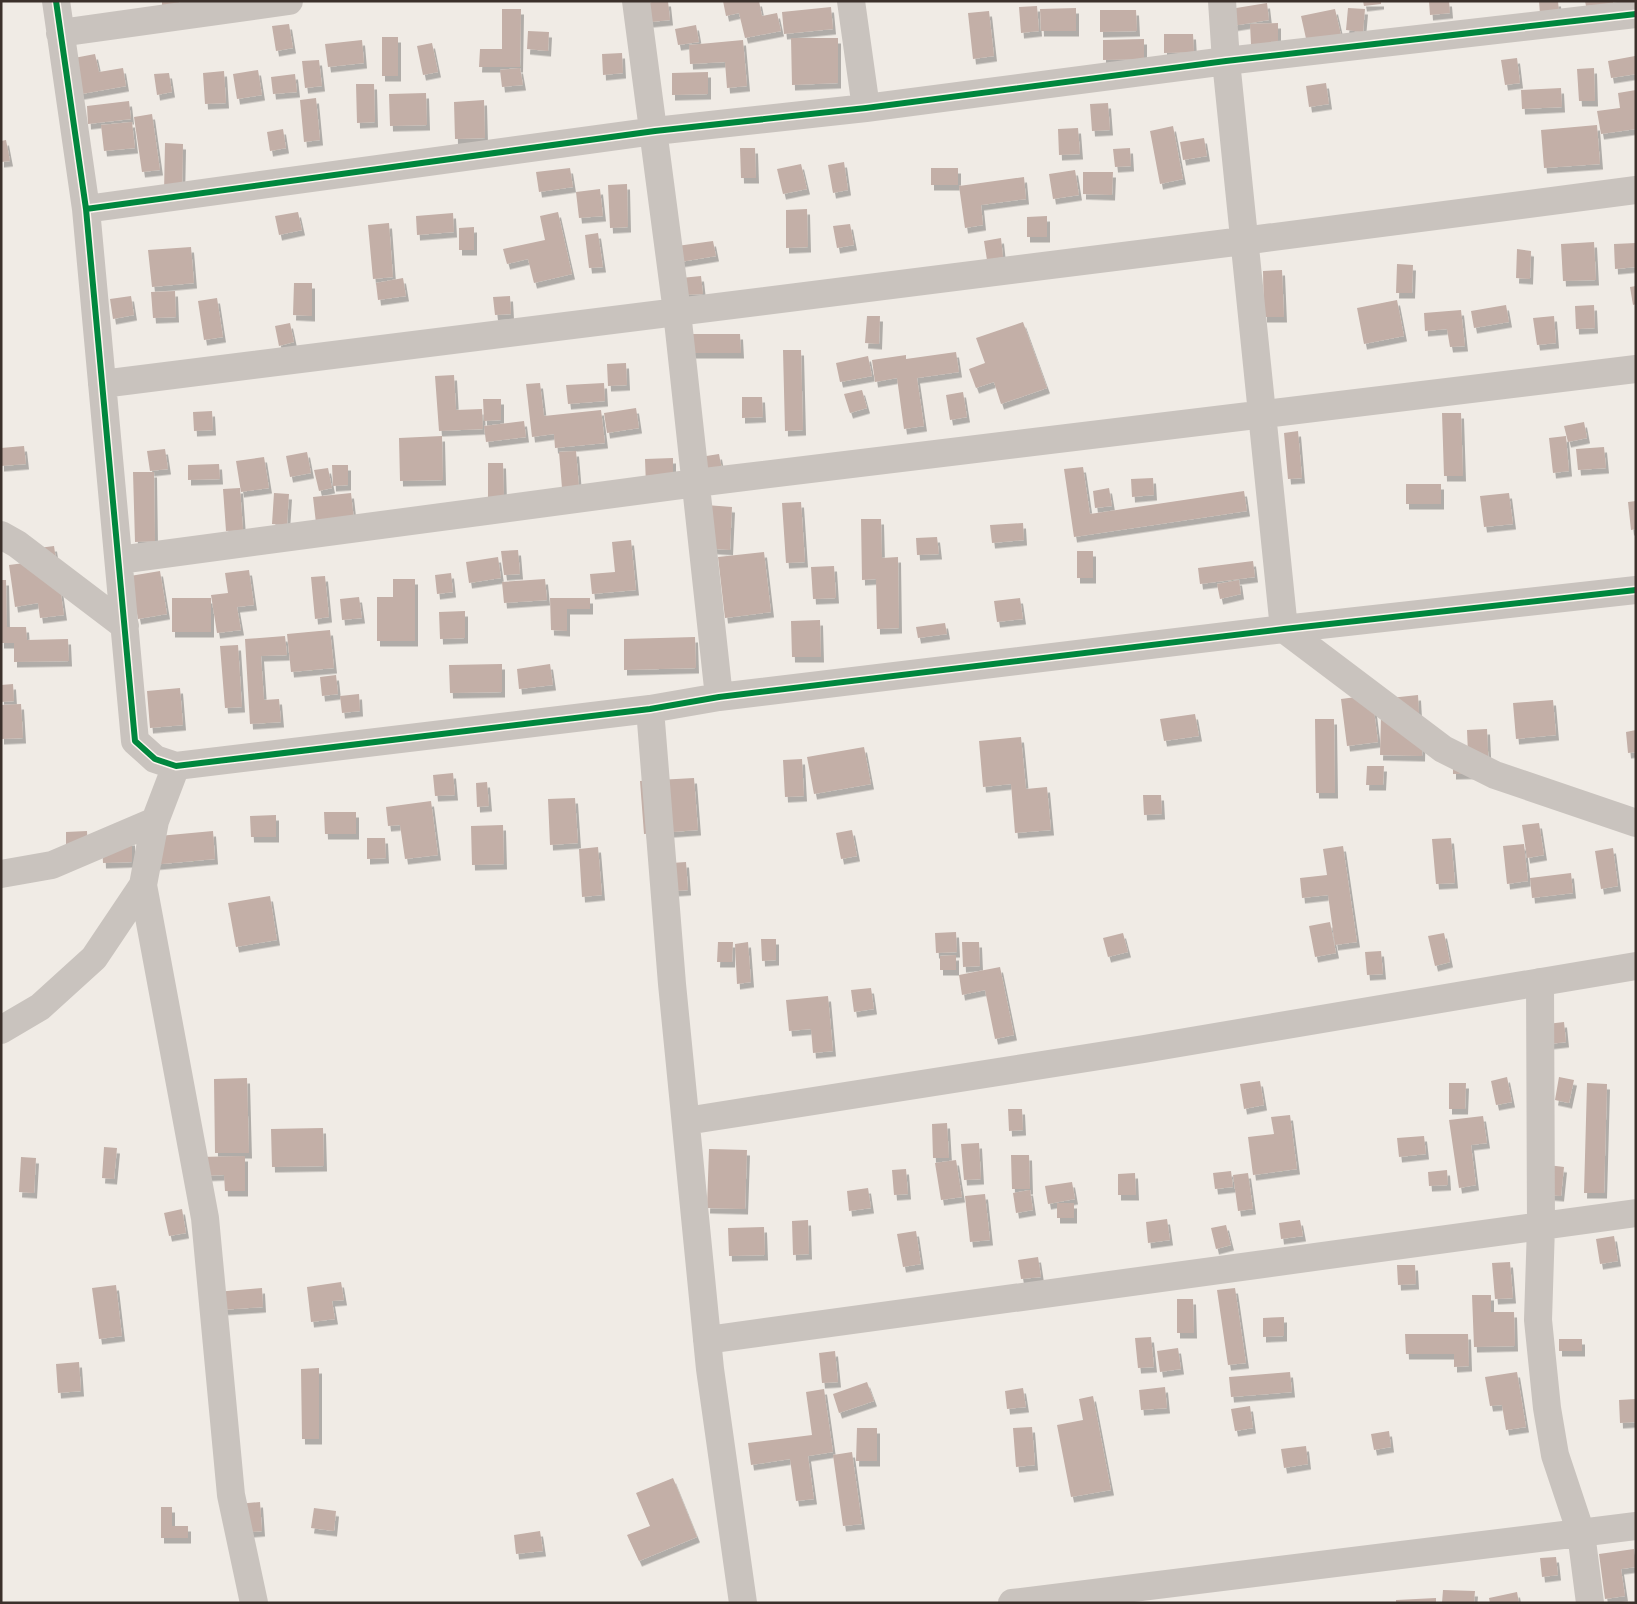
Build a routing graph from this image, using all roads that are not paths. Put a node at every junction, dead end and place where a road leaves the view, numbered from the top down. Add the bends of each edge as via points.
1 (56, 1) edge
2 (289, 1) edge
3 (636, 1) edge
4 (851, 1) edge
5 (1222, 1) edge
6 (1636, 14) edge
7 (60, 33) junction
8 (1226, 62) junction
9 (866, 108) junction
10 (655, 131) junction
11 (1636, 190) edge
12 (86, 209) junction
13 (1243, 241) junction
14 (677, 312) junction
15 (1636, 369) edge
16 (102, 384) junction
17 (1261, 415) junction
18 (696, 483) junction
19 (1, 535) edge
20 (119, 560) junction
21 (1636, 590) edge
22 (125, 626) junction
23 (1284, 628) junction
24 (719, 697) junction
25 (650, 709) junction
26 (176, 766) junction
27 (155, 821) junction
28 (1636, 823) edge
29 (1, 874) edge
30 (142, 885) junction
31 (1636, 966) edge
32 (1540, 982) junction
33 (1, 1030) edge
34 (686, 1121) junction
35 (1636, 1213) edge
36 (1541, 1226) junction
37 (707, 1340) junction
38 (1636, 1526) edge
39 (1581, 1533) junction
40 (254, 1603) edge
41 (743, 1603) edge
42 (1012, 1603) edge
43 (1590, 1603) edge

1 - 7 street
2 - 7 street
3 - 10 street
4 - 9 street
5 - 8 street
6 - 8 street
7 - 12 street
8 - 9 street
8 - 13 street
9 - 10 street
10 - 12 street
10 - 14 street
11 - 13 street
12 - 16 street
13 - 14 street
13 - 17 street
14 - 16 street
14 - 18 street
15 - 17 street
16 - 20 street
17 - 18 street
17 - 23 street
18 - 20 street
18 - 24 street
19 - 22 street
20 - 22 street
21 - 23 street
22 - 26 street via 135,741 155,759
23 - 24 street
23 - 28 street via 1444,749 1495,775
24 - 25 street
25 - 26 street
25 - 34 street
26 - 27 street
27 - 29 street via 52,865
27 - 30 street
30 - 33 street via 94,958 40,1007
30 - 40 street via 205,1218 231,1494
31 - 32 street
32 - 34 street
32 - 36 street
34 - 37 street
35 - 36 street
36 - 37 street
36 - 39 street via 1538,1320 1546,1399 1555,1455
37 - 41 street
38 - 39 street
39 - 42 street
39 - 43 street

